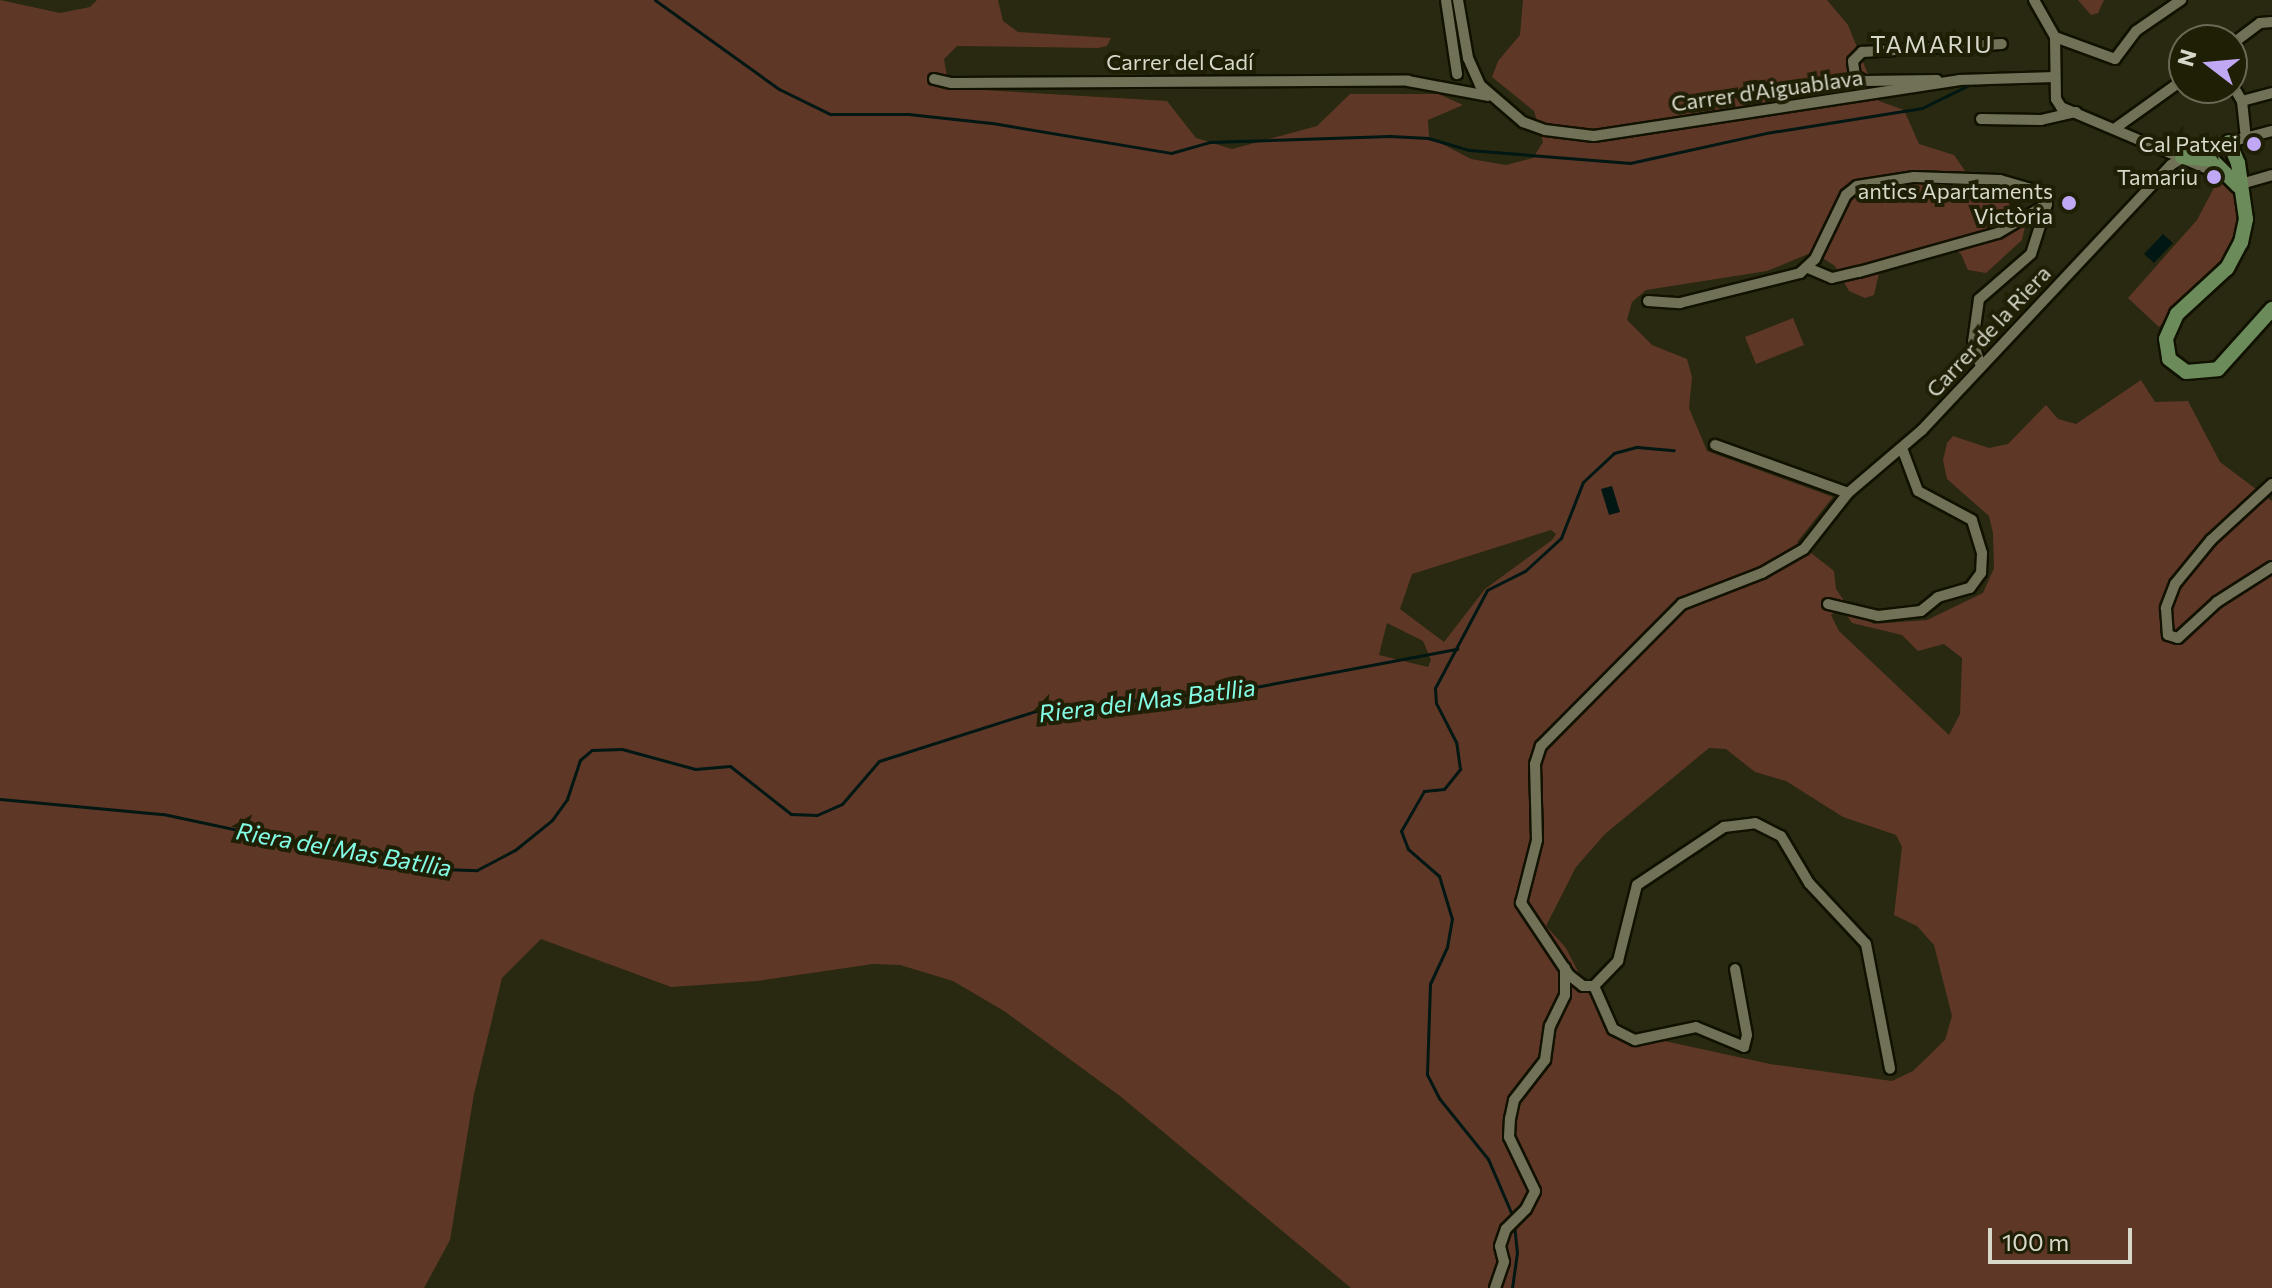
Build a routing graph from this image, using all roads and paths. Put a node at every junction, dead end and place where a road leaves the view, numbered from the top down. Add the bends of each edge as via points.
1 (1446, 0) edge
2 (1458, 0) edge
3 (2034, 0) edge
4 (2181, 0) edge
5 (2272, 22) edge
6 (2248, 32) edge
7 (2055, 37) junction
8 (2002, 44) dead end
9 (1457, 74) junction
10 (2055, 77) junction
11 (934, 79) dead end
12 (1959, 80) junction
13 (1426, 83) junction
14 (1472, 85) junction
15 (2168, 90) edge
16 (2272, 93) edge
17 (2248, 99) edge
18 (2242, 104) edge
19 (2076, 112) junction
20 (1981, 119) dead end
21 (2117, 127) junction
22 (2272, 131) edge
23 (2246, 138) junction
24 (2229, 142) junction
25 (2182, 157) junction
26 (2272, 175) edge
27 (2239, 186) junction
28 (2047, 204) junction
29 (1808, 268) junction
30 (1648, 301) dead end
31 (2272, 309) edge
32 (1981, 367) junction
33 (1715, 445) dead end
34 (1902, 448) junction
35 (2272, 484) edge
36 (1848, 493) junction
37 (2272, 567) edge
38 (1828, 604) dead end
39 (1565, 968) junction
40 (1735, 969) dead end
41 (1594, 986) junction
42 (1890, 1069) dead end
43 (1495, 1288) edge

1 - 9 street
2 - 14 street
3 - 7 street
4 - 7 street via 2136,31 2115,59
5 - 6 street
7 - 10 street
8 - 12 street via 1862,52 1853,61 1855,76 1864,81
9 - 13 street, Carrer del Cadí
9 - 14 street
9 - 14 street, Carrer del Cadí via 1468,68
10 - 12 street, Carrer d'Aiguablava
10 - 19 street via 2058,104
11 - 13 street, Carrer del Cadí
12 - 14 street, Carrer d'Aiguablava via 1594,136 1545,130
13 - 14 street, Carrer del Cadí
15 - 21 street
16 - 17 street
18 - 23 street
19 - 20 street via 2041,120
19 - 21 street
21 - 25 street
22 - 23 street, Carrer de la Riera
23 - 24 street, Carrer de la Riera
24 - 25 street, Carrer de la Riera
24 - 27 street
25 - 27 street via 2212,160
25 - 32 street, Carrer de la Riera
26 - 27 street
27 - 31 street via 2246,219 2241,242 2227,268 2177,314 2166,339 2169,359 2186,372 2218,369
28 - 29 street via 1998,233 1859,272 1832,278
28 - 29 street via 2036,190 2000,180 1914,177 1869,182 1846,195
28 - 32 street via 2031,254 1979,299 1973,342
29 - 30 street via 1680,303
32 - 34 street, Carrer de la Riera
33 - 36 street
34 - 36 street, Carrer de la Riera
34 - 38 street via 1918,491 1972,520 1981,544 1981,573 1970,588 1938,597 1921,611 1878,616
35 - 37 street via 2211,540 2175,584 2166,608 2168,635 2178,638 2217,602
36 - 39 street, Carrer de la Riera via 1795,555 1682,604 1660,621 1643,646 1541,746 1534,775 1537,840 1521,903
39 - 41 street via 1583,986
39 - 43 street via 1565,995 1550,1026 1545,1060 1514,1100 1509,1137 1535,1191 1506,1229 1500,1246 1504,1262
40 - 41 street via 1744,1012 1744,1047 1696,1027 1635,1040 1613,1029
41 - 42 street via 1618,961 1637,885 1724,827 1755,823 1781,836 1809,883 1866,944

